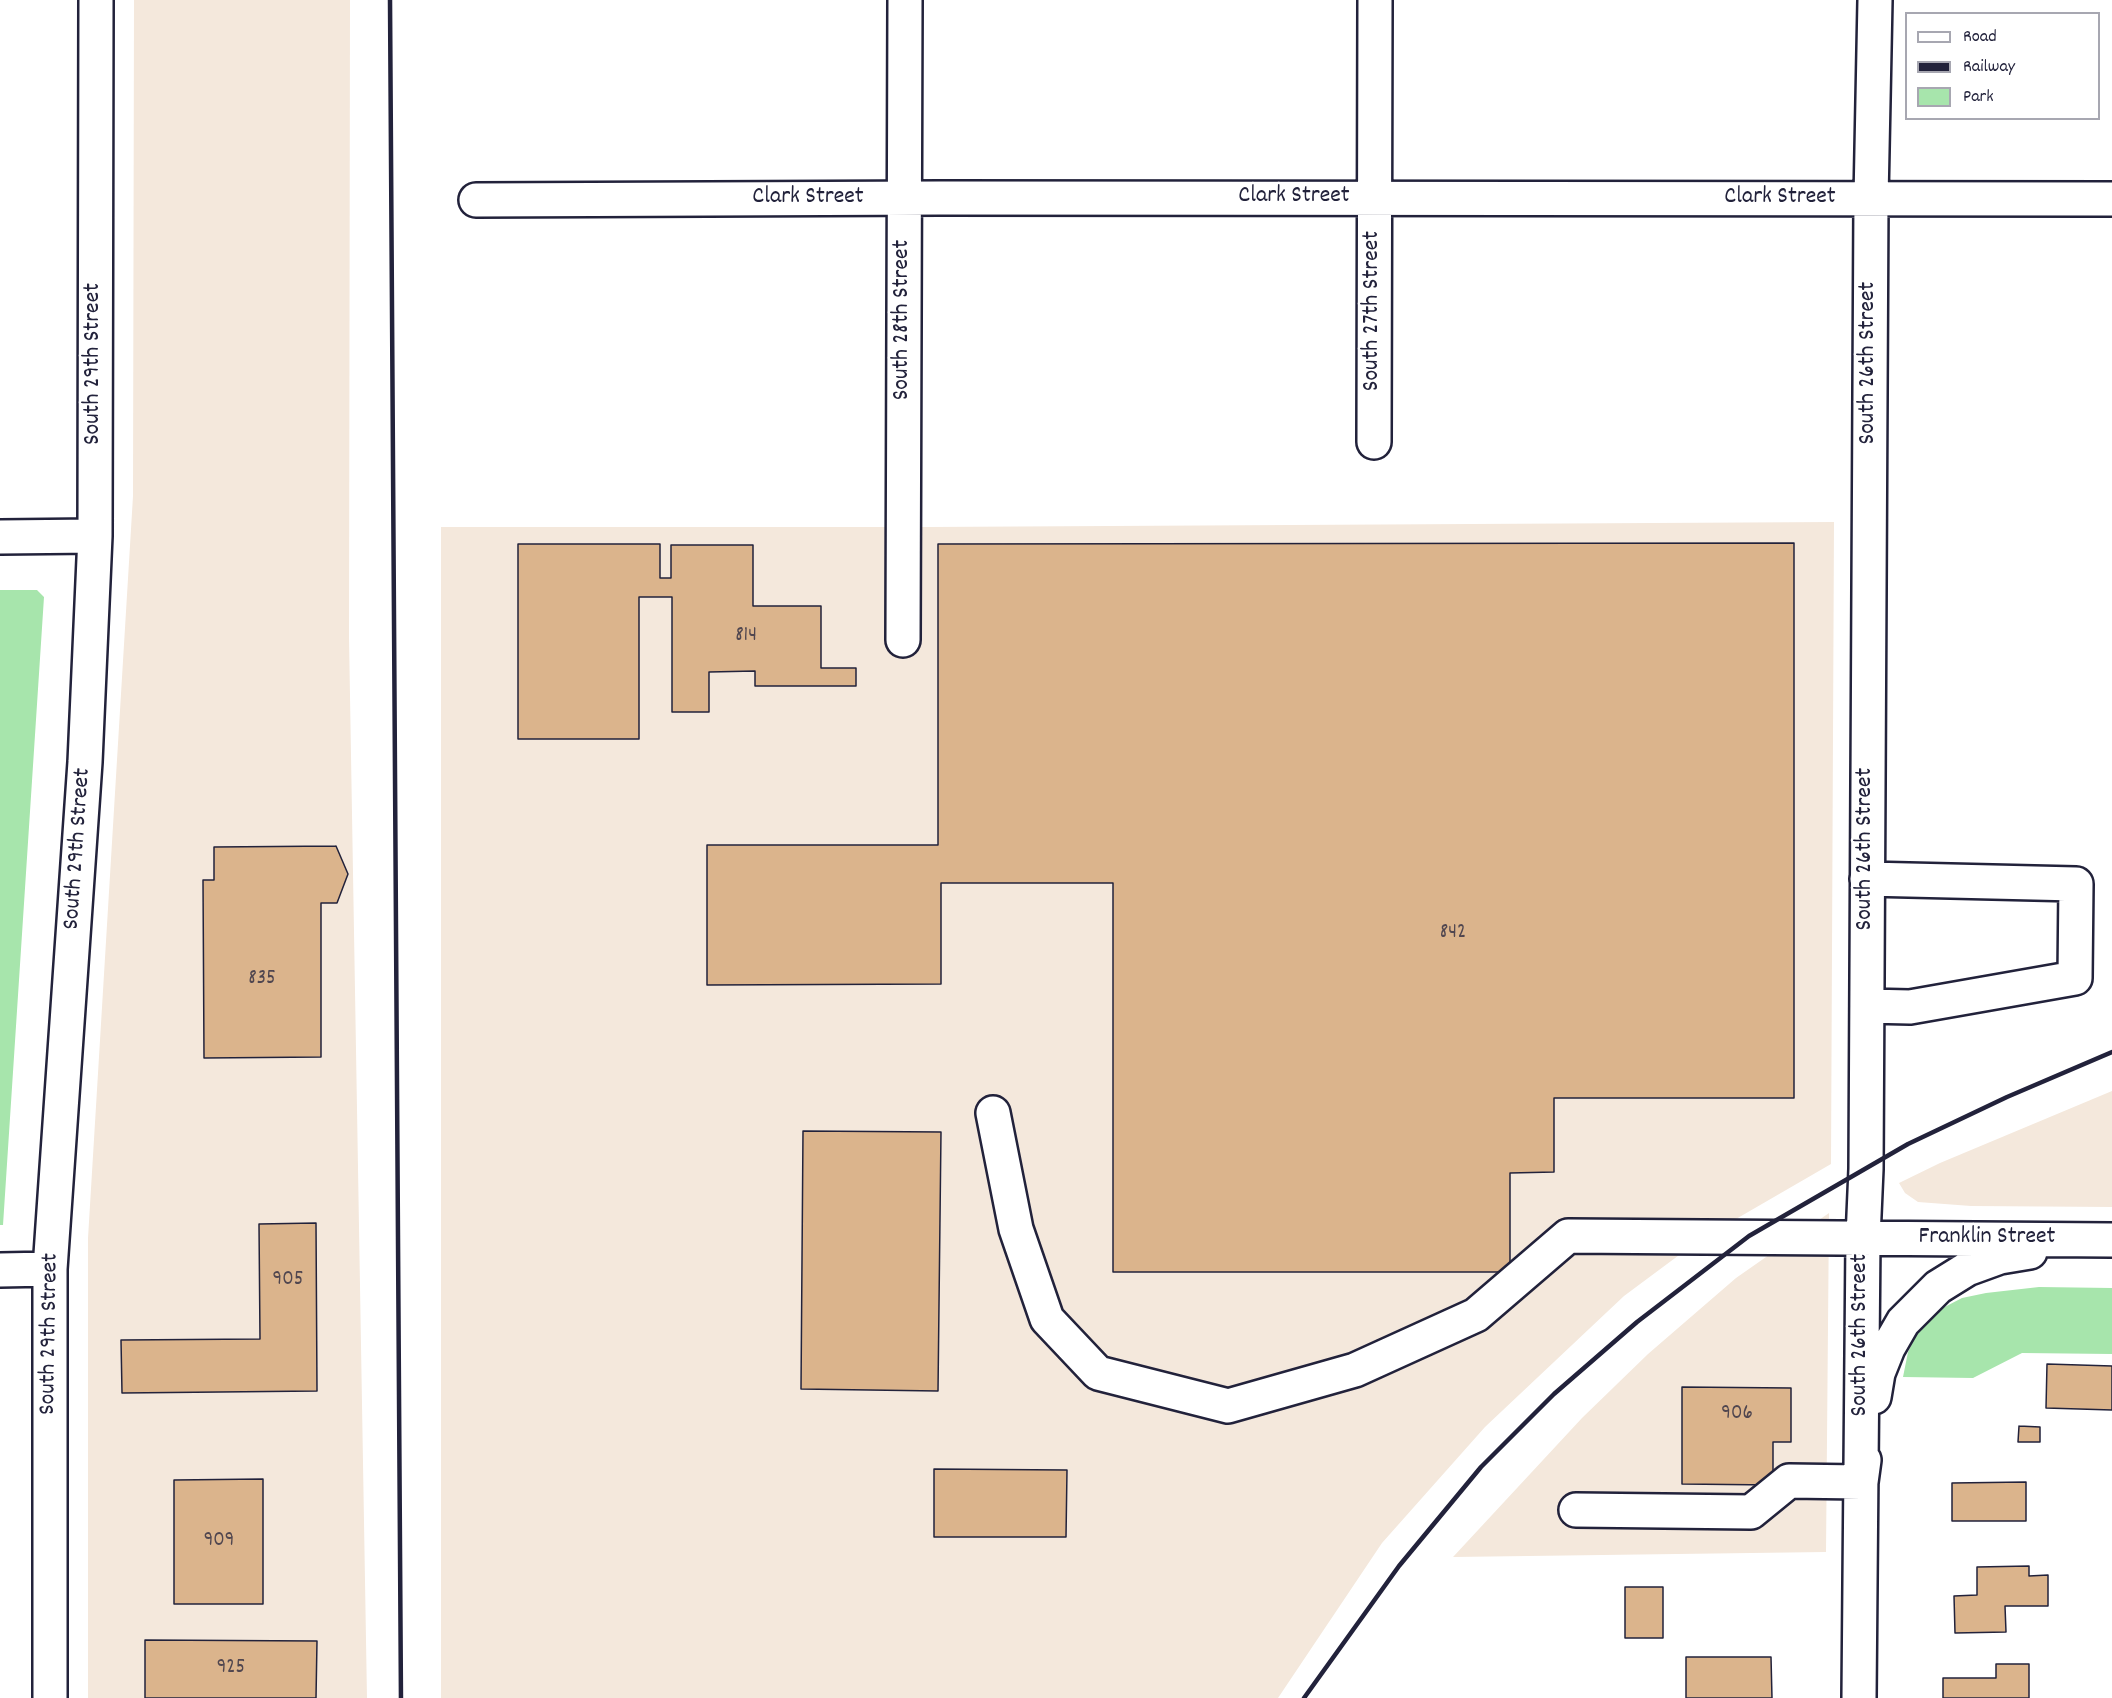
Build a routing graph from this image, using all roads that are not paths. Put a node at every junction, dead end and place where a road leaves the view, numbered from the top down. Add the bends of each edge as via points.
1 (96, 0) edge
2 (904, 0) edge
3 (1375, 0) edge
4 (1875, 0) edge
5 (904, 198) junction
6 (1374, 198) junction
7 (1871, 199) junction
8 (2112, 199) edge
9 (476, 200) dead end
10 (1374, 442) dead end
11 (95, 536) junction
12 (0, 537) edge
13 (903, 640) dead end
14 (1867, 879) junction
15 (1867, 1006) junction
16 (993, 1113) dead end
17 (1863, 1238) junction
18 (2106, 1240) edge
19 (50, 1269) junction
20 (0, 1270) edge
21 (1861, 1482) junction
22 (1576, 1510) dead end
23 (50, 1698) edge
24 (1859, 1698) edge

1 - 11 street, South 29th Street
2 - 5 street, South 28th Street
3 - 6 street, South 27th Street
4 - 7 street, South 26th Street
5 - 6 street, Clark Street
5 - 9 street, Clark Street
5 - 13 street, South 28th Street
6 - 7 street, Clark Street
6 - 10 street, South 27th Street
7 - 8 street, Clark Street
7 - 14 street, South 26th Street
11 - 12 street
11 - 19 street, South 29th Street via 85,762
14 - 15 street, South 26th Street
14 - 15 street via 2076,884 2075,978 1910,1007
15 - 17 street, South 26th Street
16 - 17 street, Franklin Street via 1016,1229 1047,1319 1098,1373 1228,1406 1355,1370 1476,1315 1568,1236
17 - 18 street, Franklin Street
17 - 21 street, South 26th Street
18 - 21 street via 2000,1257 1967,1269 1938,1287 1903,1322 1887,1347 1878,1373
19 - 20 street
19 - 23 street, South 29th Street
21 - 22 street via 1789,1482 1751,1512
21 - 24 street, South 26th Street

